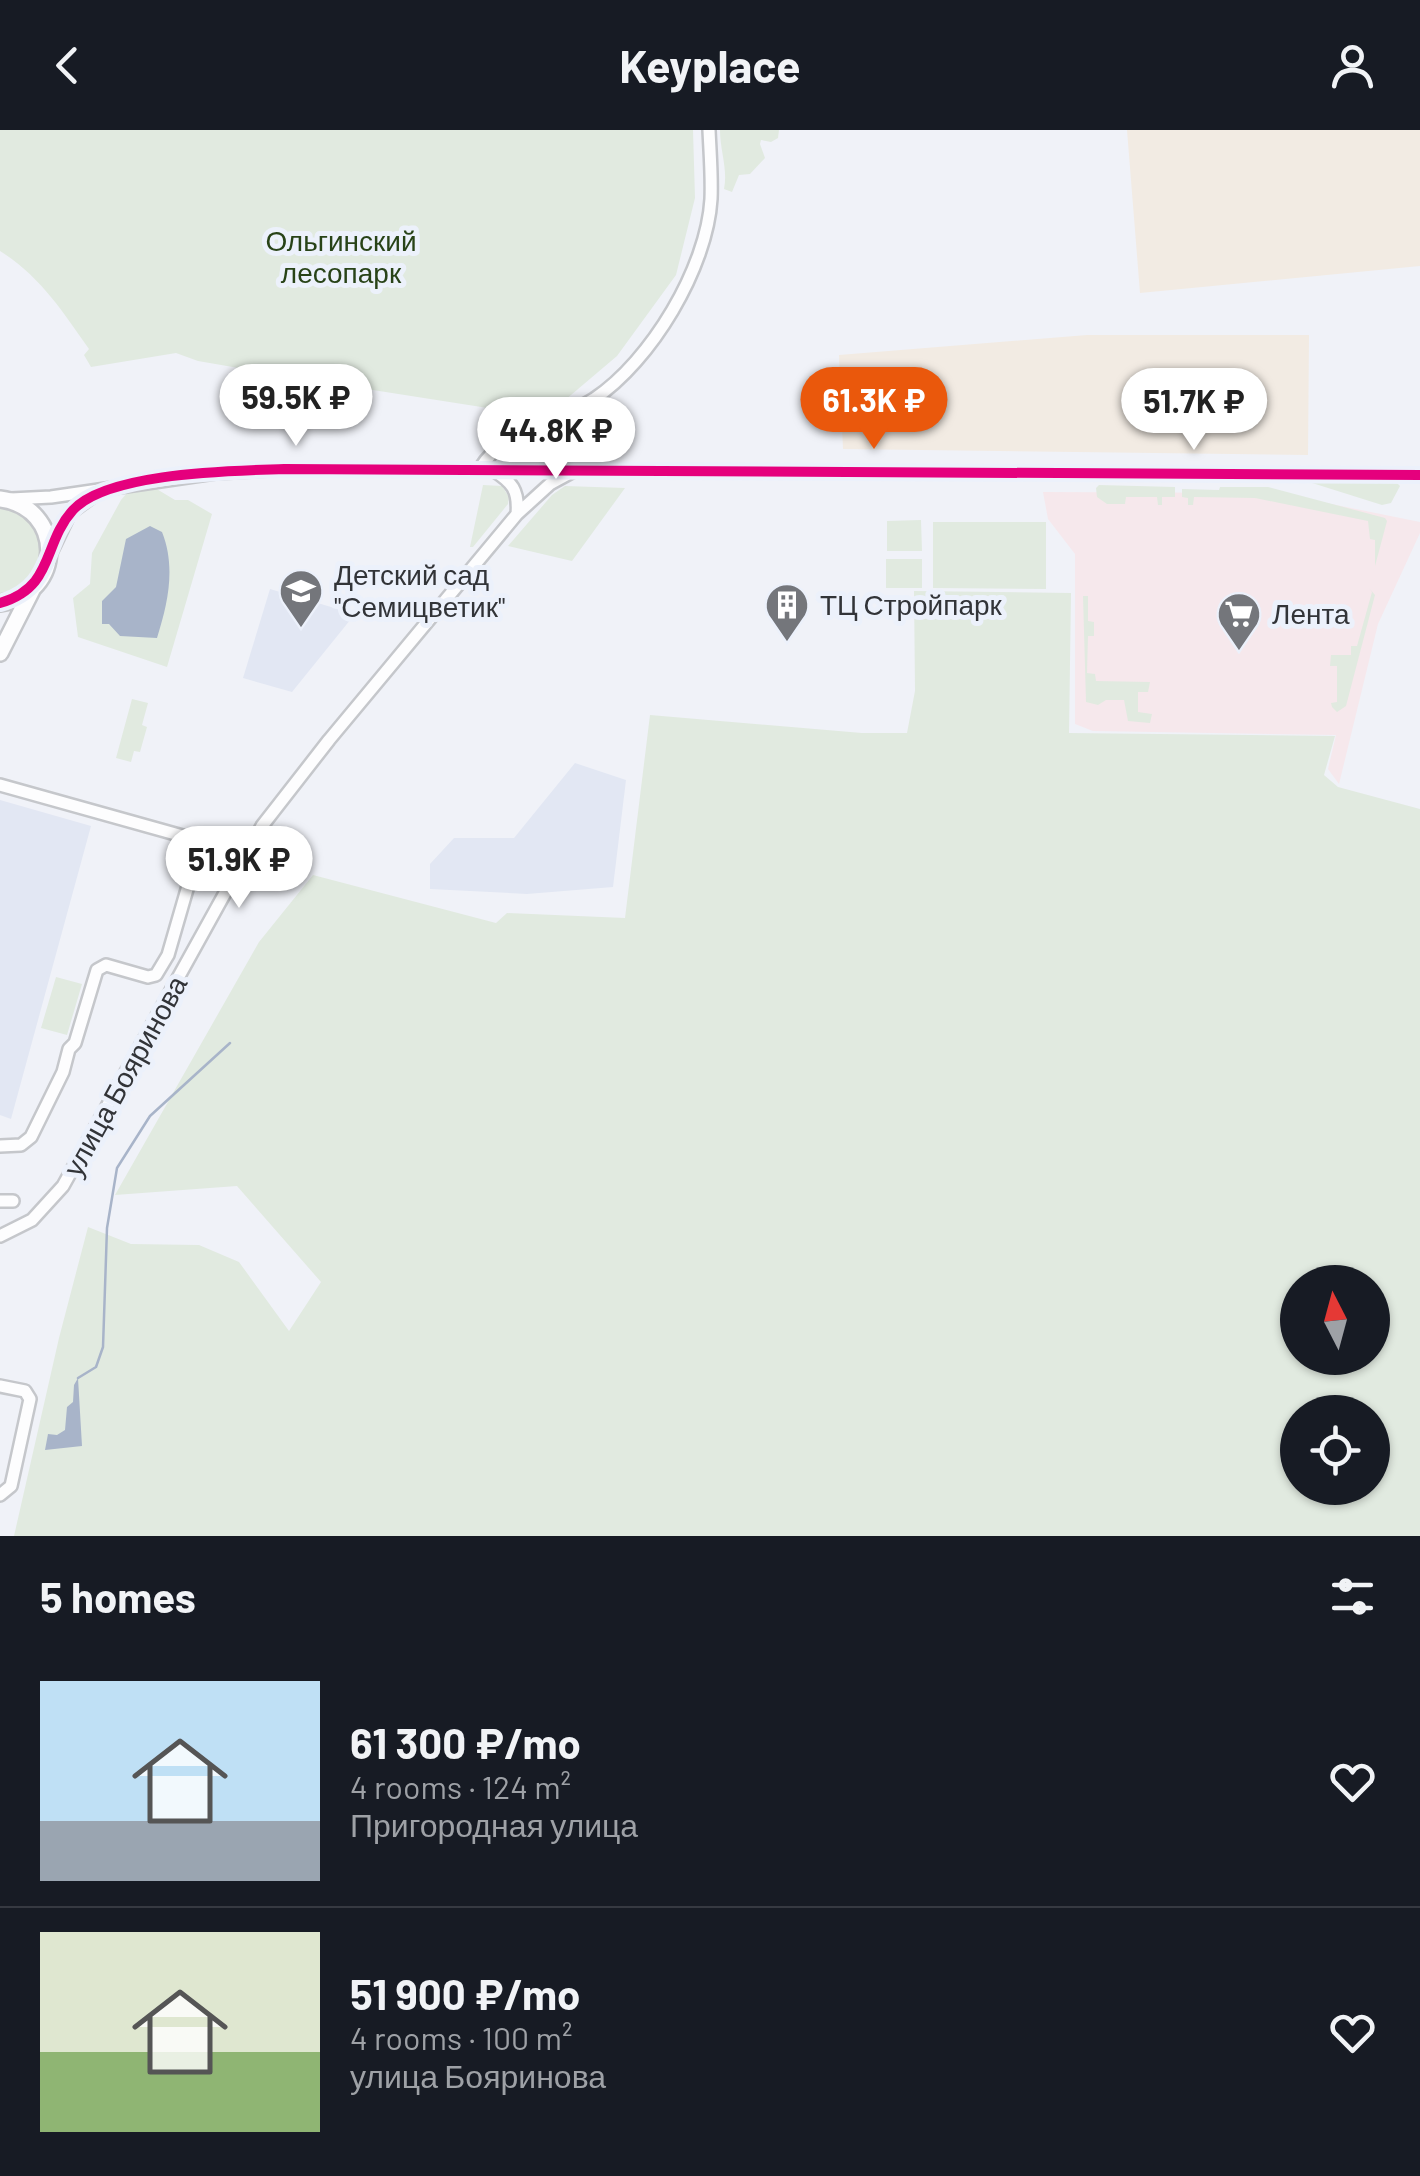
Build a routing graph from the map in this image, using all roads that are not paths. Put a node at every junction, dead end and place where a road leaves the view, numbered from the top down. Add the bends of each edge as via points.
1 (709, 130) edge
2 (479, 470) junction
3 (493, 470) junction
4 (529, 470) junction
5 (577, 470) junction
6 (1420, 475) edge
7 (118, 487) junction
8 (0, 499) edge
9 (531, 499) junction
10 (517, 514) junction
11 (48, 561) junction
12 (33, 588) junction
13 (0, 602) edge
14 (0, 637) edge
15 (0, 652) edge
16 (0, 785) edge
17 (201, 841) junction
18 (247, 854) junction
19 (0, 1146) edge
20 (0, 1236) edge
21 (0, 1386) edge
22 (0, 1495) edge

1 - 2 street via 711,201 704,235 686,286 657,333 595,398 499,443
2 - 3 street
2 - 7 street via 249,470
3 - 4 street
3 - 10 street via 517,490
4 - 5 street
4 - 9 street via 535,478
5 - 6 street
5 - 9 street, улица Бояринова
7 - 8 street
7 - 11 street via 70,513
8 - 11 main road via 26,508 40,522
9 - 10 street, улица Бояринова
10 - 18 street, улица Бояринова via 329,740
11 - 12 main road
12 - 13 main road
12 - 15 main road
14 - 15 main road
16 - 17 street
17 - 18 street
17 - 19 street via 168,955 156,975 106,965 96,970 76,1043 31,1137
18 - 20 street, улица Бояринова via 64,1186 32,1220
21 - 22 street via 30,1398 11,1486

